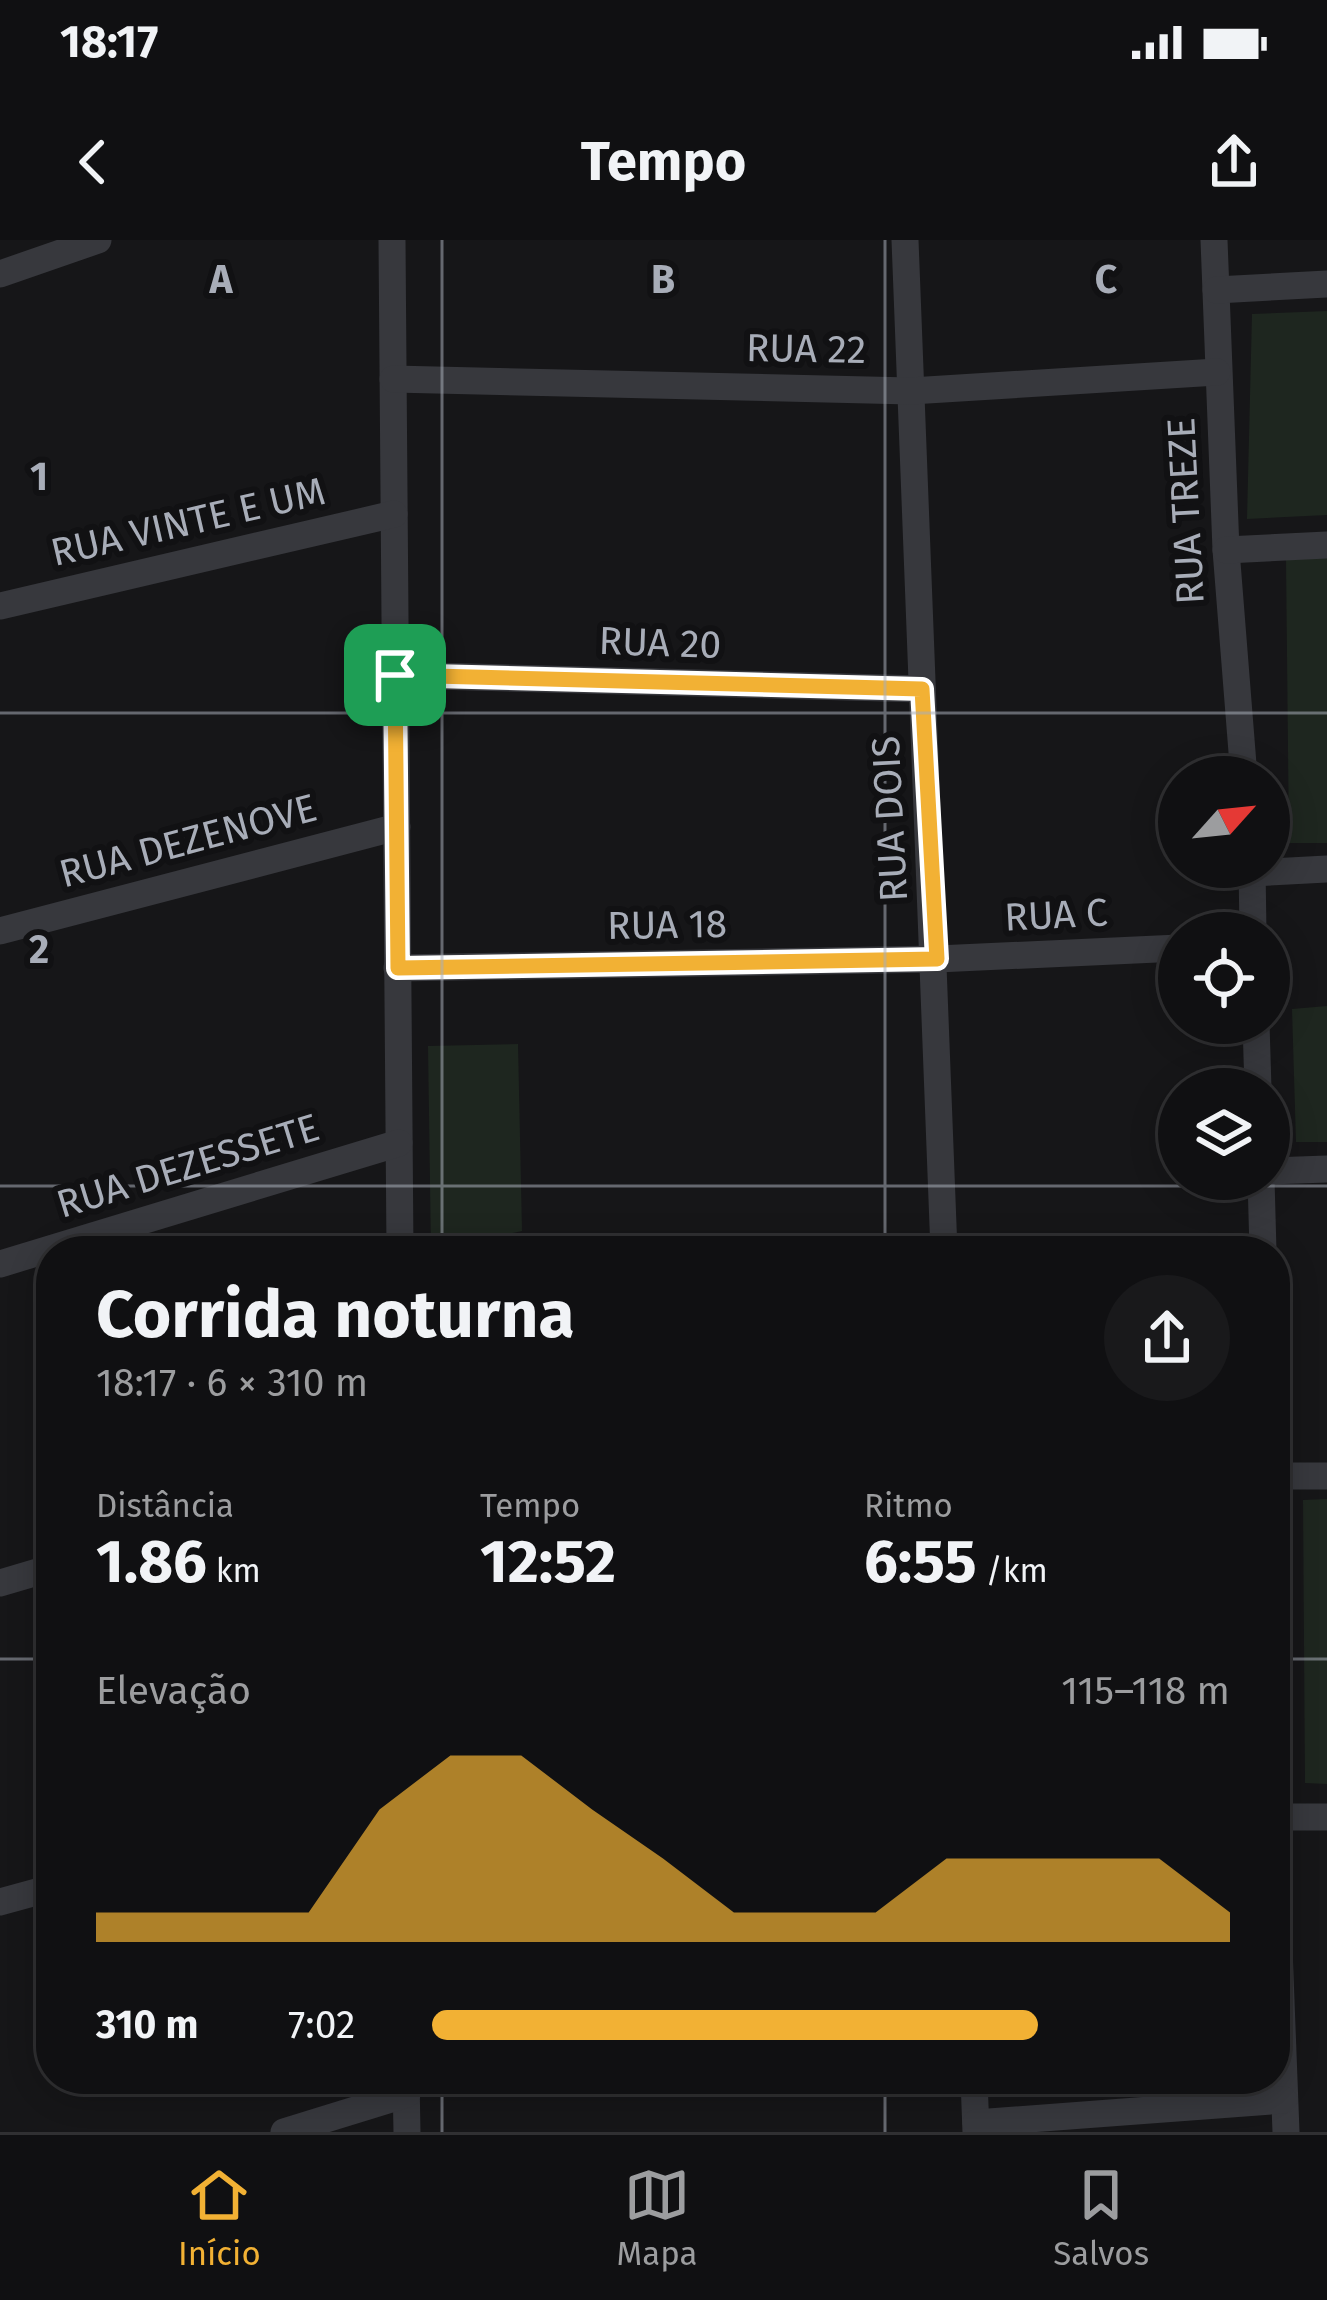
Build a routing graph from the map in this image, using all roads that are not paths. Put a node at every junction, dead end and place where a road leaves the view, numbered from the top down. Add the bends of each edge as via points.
1 (98, 240) edge
2 (392, 240) edge
3 (905, 240) edge
4 (1214, 240) edge
5 (0, 274) edge
6 (1327, 284) edge
7 (1216, 290) junction
8 (1217, 372) junction
9 (393, 379) junction
10 (911, 391) junction
11 (394, 514) junction
12 (1327, 545) edge
13 (1226, 550) junction
14 (0, 606) edge
15 (395, 675) junction
16 (922, 689) junction
17 (1242, 756) edge
18 (397, 827) junction
19 (1327, 868) edge
20 (1290, 869) edge
21 (0, 931) edge
22 (1158, 949) edge
23 (937, 959) junction
24 (398, 968) junction
25 (399, 1143) junction
26 (1327, 1169) edge
27 (1290, 1170) edge
28 (1262, 1200) edge
29 (92, 1236) edge
30 (400, 1236) edge
31 (944, 1236) edge
32 (1263, 1236) edge
33 (36, 1253) edge
34 (0, 1264) edge
35 (1290, 1475) edge
36 (1327, 1475) edge
37 (36, 1572) edge
38 (0, 1582) edge
39 (1290, 1817) edge
40 (1327, 1817) edge
41 (36, 1892) edge
42 (0, 1902) edge
43 (385, 2094) edge
44 (406, 2094) edge
45 (975, 2094) edge
46 (1284, 2094) edge
47 (1284, 2100) junction
48 (976, 2128) edge
49 (284, 2132) edge
50 (407, 2132) edge
51 (1286, 2132) edge

1 - 5 street
2 - 9 street
3 - 10 street, RUA DOIS
4 - 7 street, RUA TREZE
6 - 7 street
7 - 8 street, RUA TREZE
8 - 10 street, RUA 22
8 - 13 street, RUA TREZE
9 - 10 street, RUA 22
9 - 11 street
10 - 16 street, RUA DOIS
11 - 14 street, RUA VINTE E UM
11 - 15 street
12 - 13 street
13 - 17 street, RUA TREZE
15 - 16 street, RUA 20
15 - 18 street
16 - 23 street, RUA DOIS
18 - 21 street, RUA DEZENOVE
18 - 24 street
19 - 20 street
22 - 23 street, RUA C
23 - 24 street, RUA 18
23 - 31 street, RUA DOIS
24 - 25 street
25 - 29 street, RUA DEZESSETE
25 - 30 street
26 - 27 street
28 - 32 street
33 - 34 street, RUA DEZESSETE
35 - 36 street
37 - 38 street
39 - 40 street
41 - 42 street
43 - 49 street
44 - 50 street
45 - 48 street
46 - 47 street
47 - 48 street
47 - 51 street

